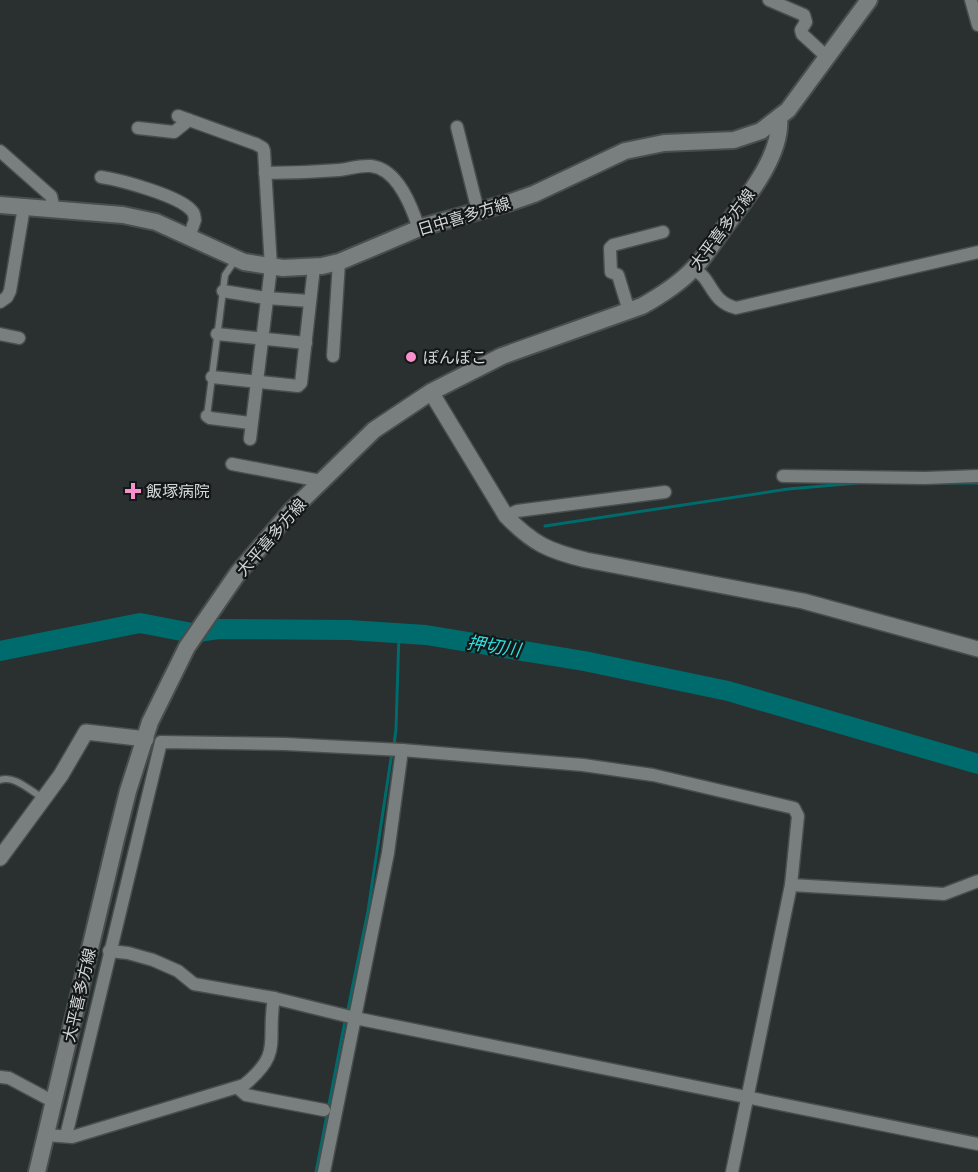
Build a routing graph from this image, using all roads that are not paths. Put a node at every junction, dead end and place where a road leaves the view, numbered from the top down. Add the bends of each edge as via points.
1 (769, 0) edge
2 (869, 0) edge
3 (971, 0) edge
4 (978, 25) edge
5 (827, 57) junction
6 (779, 117) junction
7 (457, 127) dead end
8 (138, 128) dead end
9 (0, 151) edge
10 (265, 173) junction
11 (101, 177) dead end
12 (0, 205) edge
13 (24, 207) junction
14 (54, 209) junction
15 (478, 211) junction
16 (419, 229) junction
17 (663, 232) dead end
18 (189, 237) junction
19 (978, 252) edge
20 (236, 259) junction
21 (339, 262) junction
22 (271, 267) junction
23 (314, 267) junction
24 (693, 269) junction
25 (223, 291) junction
26 (266, 298) junction
27 (310, 301) junction
28 (0, 302) edge
29 (629, 311) junction
30 (217, 333) junction
31 (0, 334) edge
32 (19, 338) dead end
33 (261, 339) junction
34 (306, 343) junction
35 (333, 356) dead end
36 (212, 377) junction
37 (256, 381) junction
38 (432, 392) junction
39 (207, 416) joint
40 (250, 423) junction
41 (250, 439) dead end
42 (232, 464) dead end
43 (783, 476) dead end
44 (978, 476) edge
45 (321, 481) junction
46 (665, 492) dead end
47 (506, 516) junction
48 (978, 649) edge
49 (148, 731) junction
50 (402, 750) junction
51 (0, 780) edge
52 (44, 799) junction
53 (0, 858) edge
54 (978, 881) edge
55 (791, 885) junction
56 (110, 951) junction
57 (274, 998) junction
58 (355, 1018) junction
59 (0, 1077) edge
60 (238, 1088) junction
61 (748, 1096) junction
62 (54, 1102) junction
63 (324, 1110) dead end
64 (46, 1136) junction
65 (66, 1137) junction
66 (978, 1144) edge
67 (37, 1172) edge
68 (324, 1172) edge
69 (732, 1172) edge

1 - 5 street via 804,15 802,34
2 - 5 main road, 日中喜多方線
3 - 4 street
5 - 6 main road, 日中喜多方線
6 - 15 main road, 日中喜多方線 via 761,131 734,140 664,143 625,151 534,194
6 - 24 main road, 大平喜多方線 via 776,146 762,173
7 - 15 street
8 - 10 street via 174,132 183,118 263,148
9 - 14 street via 51,196
10 - 16 street via 371,166 381,169 411,202
10 - 22 street
11 - 18 street via 131,183 190,209 195,220
12 - 13 main road, 日中喜多方線
13 - 14 main road, 日中喜多方線
13 - 28 street via 10,291
14 - 18 main road, 日中喜多方線 via 123,215 156,222
15 - 16 main road, 日中喜多方線
16 - 21 main road, 日中喜多方線
17 - 29 street via 610,248 611,272 618,275
18 - 20 main road, 日中喜多方線
19 - 24 street via 736,308 719,301 705,278
20 - 22 main road, 日中喜多方線
20 - 25 lane via 225,275
21 - 23 main road, 日中喜多方線
21 - 35 street
22 - 23 main road, 日中喜多方線
22 - 26 street
23 - 27 street
24 - 29 main road, 大平喜多方線 via 658,296
25 - 26 street
25 - 30 lane
26 - 27 street
26 - 33 street
27 - 34 street
29 - 38 main road, 大平喜多方線 via 502,356
30 - 33 street
30 - 36 lane
31 - 32 street
33 - 34 street
33 - 37 street
34 - 37 street via 301,384
36 - 37 street
36 - 39 lane
37 - 40 street
38 - 45 main road, 大平喜多方線 via 375,430
38 - 47 street
39 - 40 street
40 - 41 street
42 - 45 street
43 - 44 street
45 - 49 main road, 大平喜多方線 via 238,573 187,647
46 - 47 street via 517,511
47 - 48 street via 538,545 560,554 803,601
49 - 52 street via 86,732
49 - 62 main road, 大平喜多方線 via 128,791
50 - 55 street via 583,765 653,775 794,808 798,816
50 - 56 street via 161,742
50 - 58 street via 388,852
51 - 52 lane via 10,778
52 - 53 street
54 - 55 street via 944,894
55 - 61 street
56 - 57 street via 153,960 178,971 194,984
56 - 65 street
57 - 58 street
57 - 60 street via 271,1053 256,1075
58 - 61 street
58 - 68 street
59 - 62 street
60 - 63 street via 246,1095
60 - 65 street
61 - 66 street
61 - 69 street
62 - 64 main road, 大平喜多方線
64 - 65 street
64 - 67 main road, 大平喜多方線

